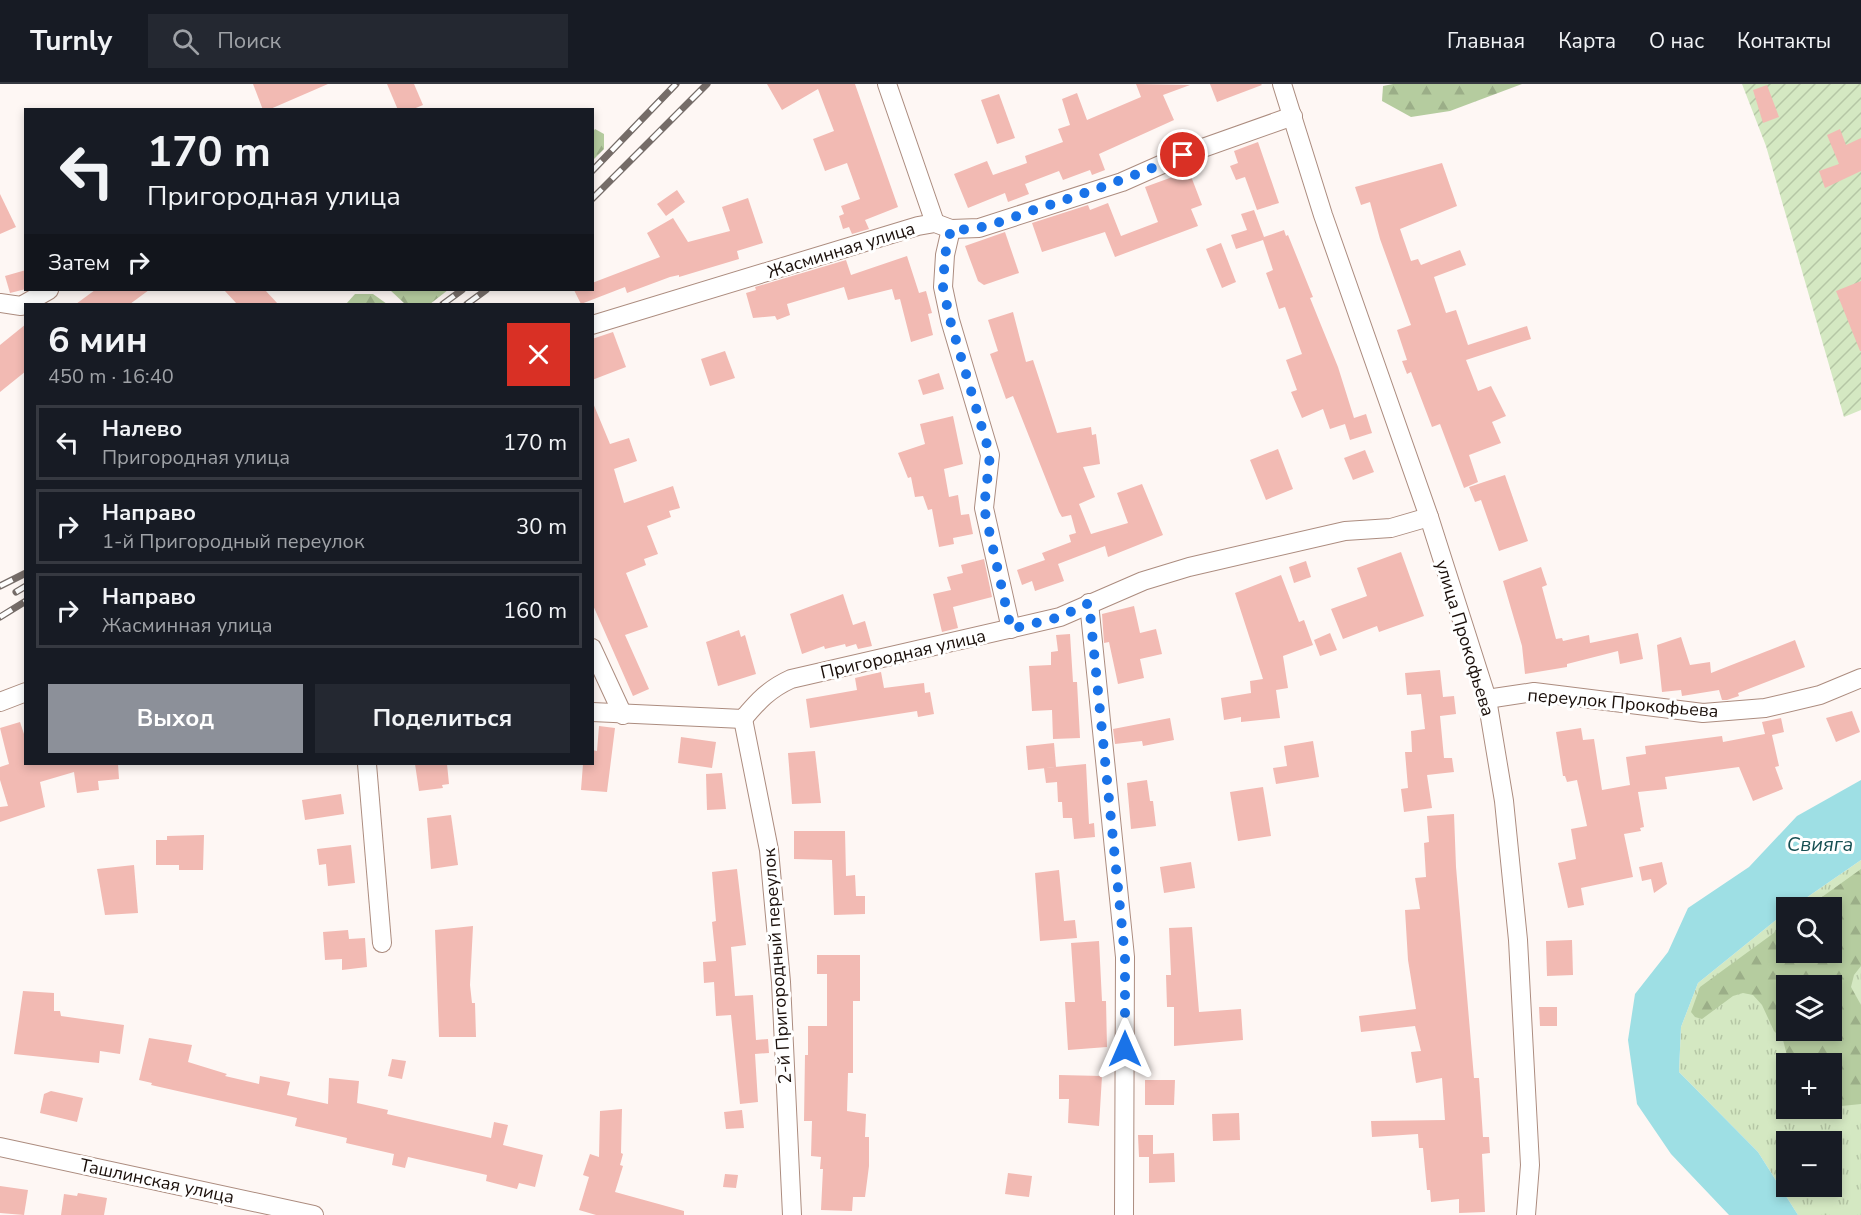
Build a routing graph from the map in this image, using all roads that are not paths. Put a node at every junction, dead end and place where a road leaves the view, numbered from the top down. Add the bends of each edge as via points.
1 (888, 84) edge
2 (1282, 84) edge
3 (1293, 116) junction
4 (943, 226) junction
5 (47, 291) edge
6 (0, 303) edge
7 (26, 303) edge
8 (24, 304) edge
9 (594, 324) edge
10 (1429, 517) junction
11 (1089, 603) junction
12 (1011, 629) junction
13 (594, 652) edge
14 (1861, 678) edge
15 (24, 693) edge
16 (1487, 699) junction
17 (0, 702) edge
18 (594, 712) edge
19 (622, 715) junction
20 (743, 719) junction
21 (367, 765) edge
22 (382, 943) dead end
23 (0, 1147) edge
24 (314, 1215) edge
25 (792, 1215) edge
26 (1124, 1215) edge
27 (1526, 1215) edge

1 - 4 street
2 - 3 street, улица Прокофьева
3 - 4 street, Жасминная улица via 1183,155 1122,182 979,228
3 - 10 street, улица Прокофьева via 1326,226
4 - 9 street, Жасминная улица via 918,226
4 - 12 street via 943,287 990,455 984,508
5 - 7 street
6 - 8 street
10 - 11 street, Пригородная улица via 1391,528 1345,531 1200,564
10 - 16 street, улица Прокофьева
11 - 12 street, Пригородная улица via 1060,617
11 - 26 street via 1125,957
12 - 20 street, Пригородная улица via 791,679 774,686
13 - 19 street
14 - 16 street, переулок Прокофьева via 1820,695 1765,708 1702,712 1534,692
15 - 17 street
16 - 27 street, улица Прокофьева via 1504,801 1518,940 1530,1165
18 - 19 street
19 - 20 street
20 - 25 street, 2-й Пригородный переулок via 769,849 781,982
21 - 22 street
23 - 24 street, Ташлинская улица

